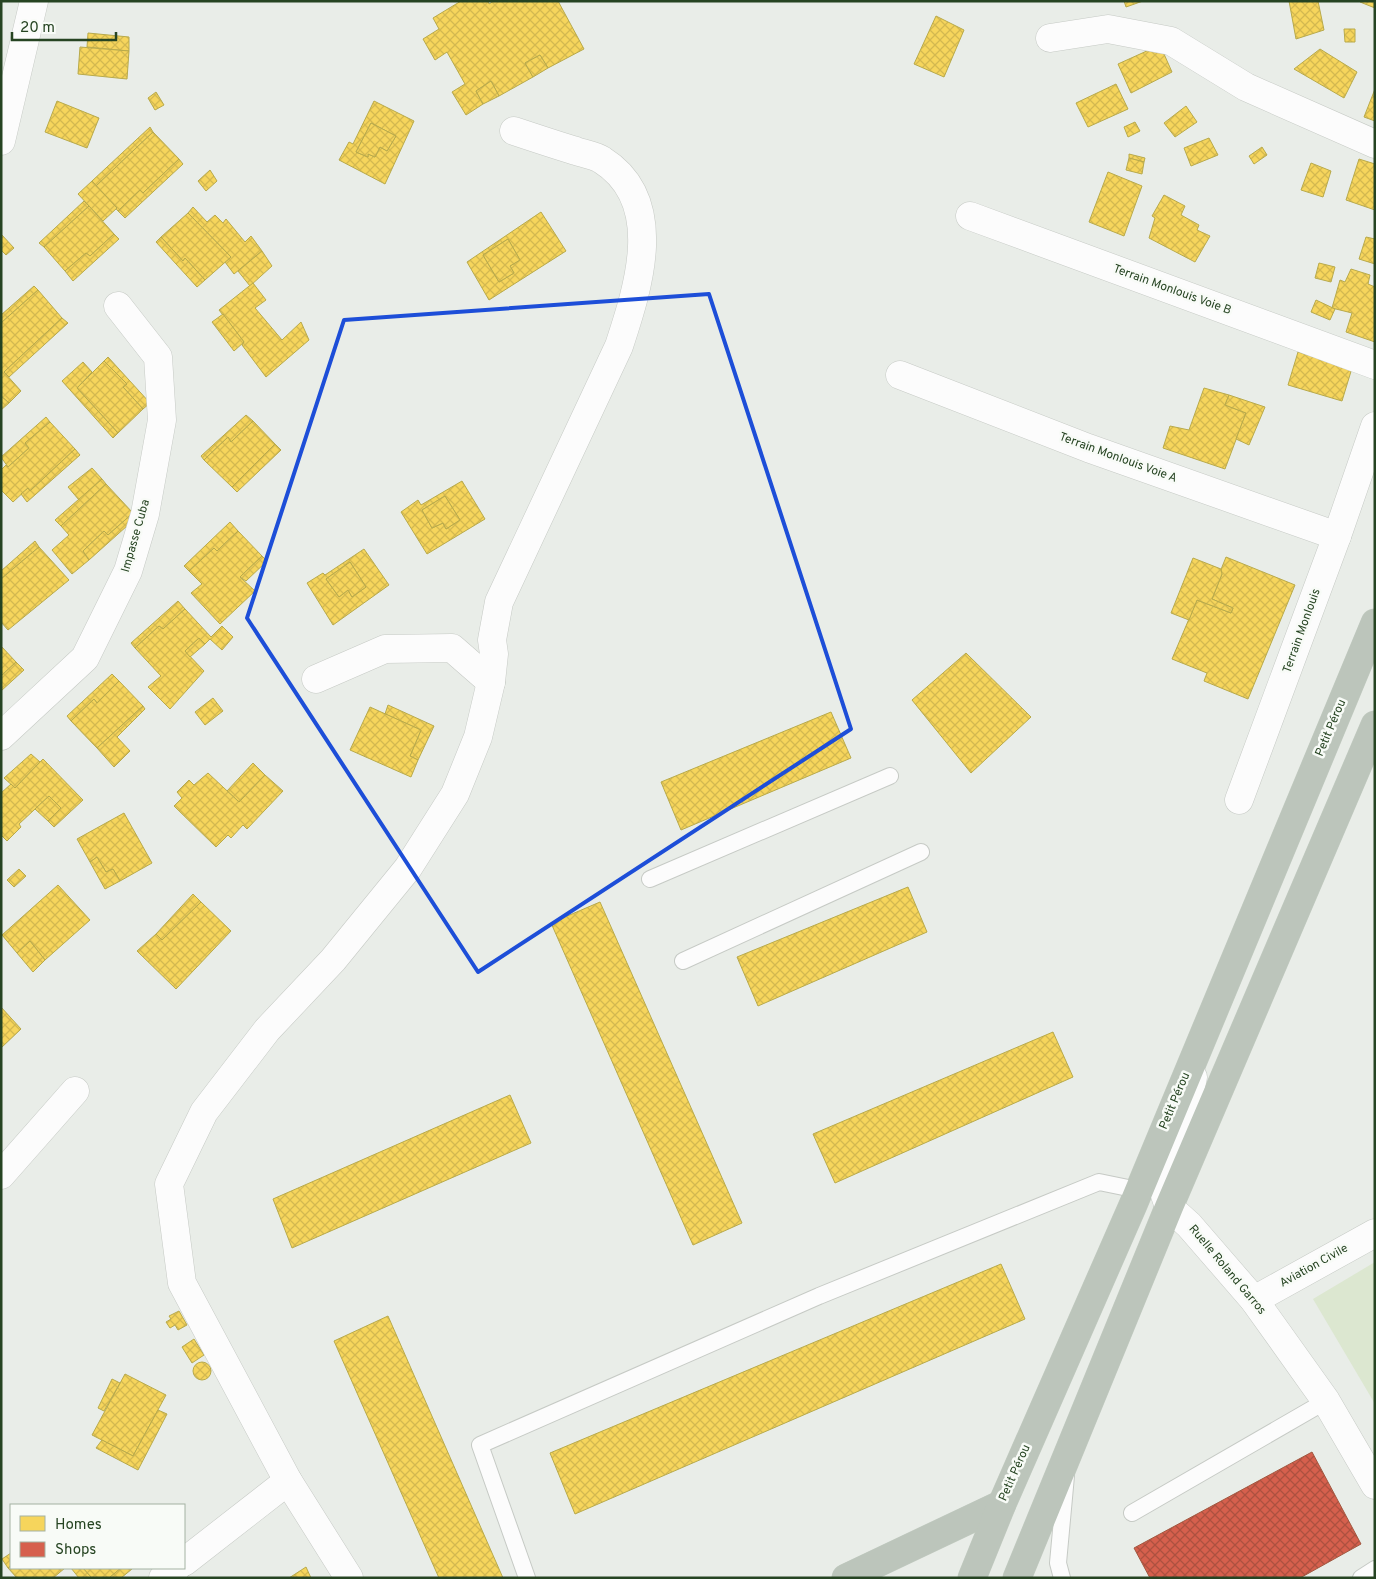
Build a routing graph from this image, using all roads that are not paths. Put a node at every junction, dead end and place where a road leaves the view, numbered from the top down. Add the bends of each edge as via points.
1 (34, 1) edge
2 (1050, 38) dead end
3 (514, 131) dead end
4 (1, 141) edge
5 (1375, 144) edge
6 (970, 216) dead end
7 (118, 306) dead end
8 (1375, 365) edge
9 (900, 375) dead end
10 (1375, 426) edge
11 (1368, 466) edge
12 (1337, 536) junction
13 (1375, 623) edge
14 (316, 678) dead end
15 (490, 682) junction
16 (1375, 725) edge
17 (1, 736) edge
18 (890, 776) dead end
19 (1239, 800) dead end
20 (921, 852) dead end
21 (650, 879) dead end
22 (683, 961) dead end
23 (1201, 1040) junction
24 (75, 1091) dead end
25 (1, 1175) edge
26 (1138, 1190) junction
27 (1169, 1207) junction
28 (1375, 1233) edge
29 (1254, 1300) junction
30 (1326, 1401) junction
31 (1066, 1458) junction
32 (288, 1481) junction
33 (1375, 1484) edge
34 (1002, 1504) junction
35 (1132, 1514) dead end
36 (185, 1561) edge
37 (175, 1569) edge
38 (1375, 1570) edge
39 (163, 1578) edge
40 (349, 1578) edge
41 (527, 1578) edge
42 (846, 1578) edge
43 (972, 1578) edge
44 (1017, 1578) edge
45 (1062, 1578) edge
46 (1361, 1578) edge

1 - 4 street
2 - 5 street via 1108,29 1171,41 1246,87
3 - 15 street via 601,159 629,186 638,204 643,227 638,277 618,346 499,602 492,640 494,654
6 - 8 street, Terrain Monlouis Voie B
7 - 17 street, Impasse Cuba via 158,357 162,420 145,514 128,571 85,658
9 - 12 street, Terrain Monlouis Voie A via 1088,448
10 - 11 street, Terrain Monlouis
11 - 12 street, Terrain Monlouis
12 - 19 street, Terrain Monlouis
13 - 23 highway, Petit Pérou
14 - 15 street via 385,649 452,648
15 - 32 street via 478,737 455,794 413,860 333,960 267,1030 204,1112 169,1184 182,1283
16 - 27 highway
18 - 21 lane
20 - 22 lane
23 - 26 highway, Petit Pérou
23 - 27 street, Ruelle Roland Garros via 1184,1124 1161,1183
24 - 25 street
26 - 34 highway, Petit Pérou
26 - 41 lane via 1099,1182 819,1296 480,1445
27 - 29 street, Ruelle Roland Garros via 1189,1225
27 - 31 highway
28 - 29 street, Aviation Civile
29 - 30 street, Ruelle Roland Garros
30 - 33 street, Ruelle Roland Garros
30 - 35 lane
31 - 44 highway
31 - 45 lane via 1058,1562
32 - 36 street
32 - 40 street
34 - 42 highway
34 - 43 highway, Petit Pérou
37 - 39 street
38 - 46 lane

